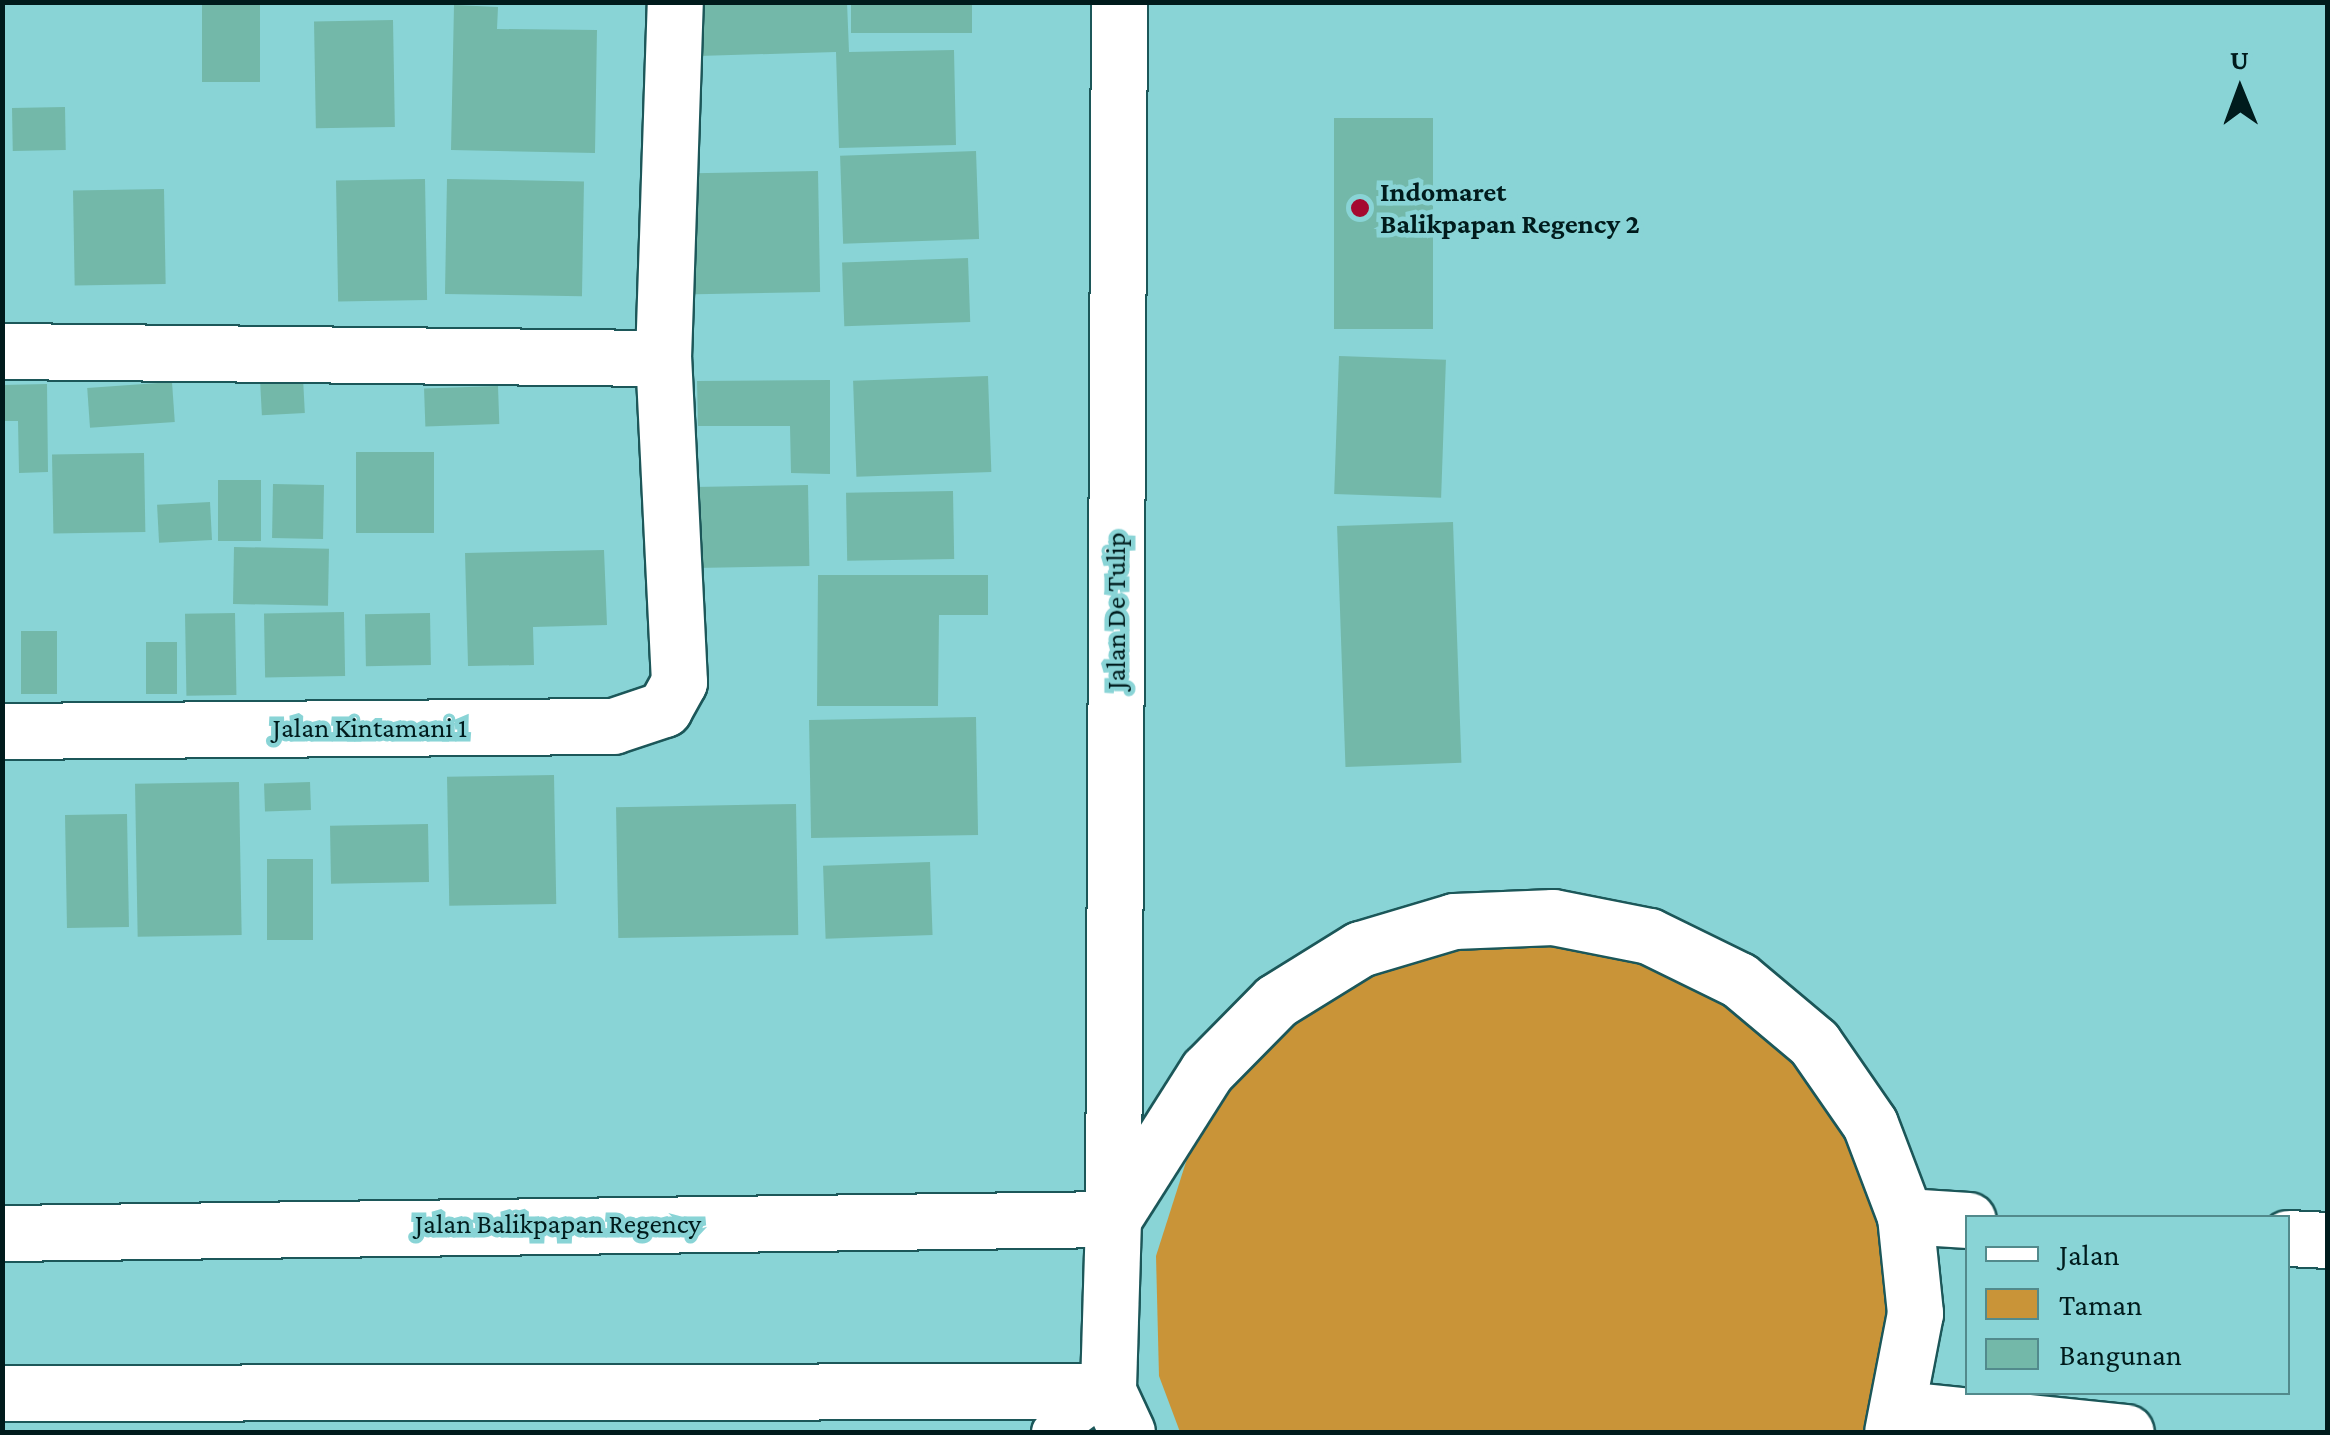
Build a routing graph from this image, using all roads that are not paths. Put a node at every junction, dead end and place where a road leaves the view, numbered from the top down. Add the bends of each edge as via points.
1 (675, 2) edge
2 (1119, 2) edge
3 (2, 350) edge
4 (662, 358) junction
5 (2, 731) edge
6 (1905, 1216) junction
7 (1113, 1219) junction
8 (1965, 1220) edge
9 (2, 1232) edge
10 (2290, 1238) edge
11 (2328, 1240) edge
12 (2, 1393) edge
13 (2054, 1408) edge
14 (1118, 1412) edge
15 (1897, 1421) edge
16 (1052, 1432) edge
17 (2126, 1432) edge

1 - 4 street, Jalan Kintamani 1
2 - 7 street, Jalan De Tulip
3 - 4 street
4 - 5 street, Jalan Kintamani 1 via 679,682 664,709 613,726
6 - 7 street via 1870,1124 1814,1044 1739,980 1650,936 1554,917 1454,921 1379,944 1276,1000 1207,1071
6 - 8 street
6 - 15 street via 1915,1313
7 - 9 street, Jalan Balikpapan Regency
7 - 14 street, Jalan De Tulip
10 - 11 street
12 - 14 street
13 - 15 street
13 - 17 street
14 - 16 lane

